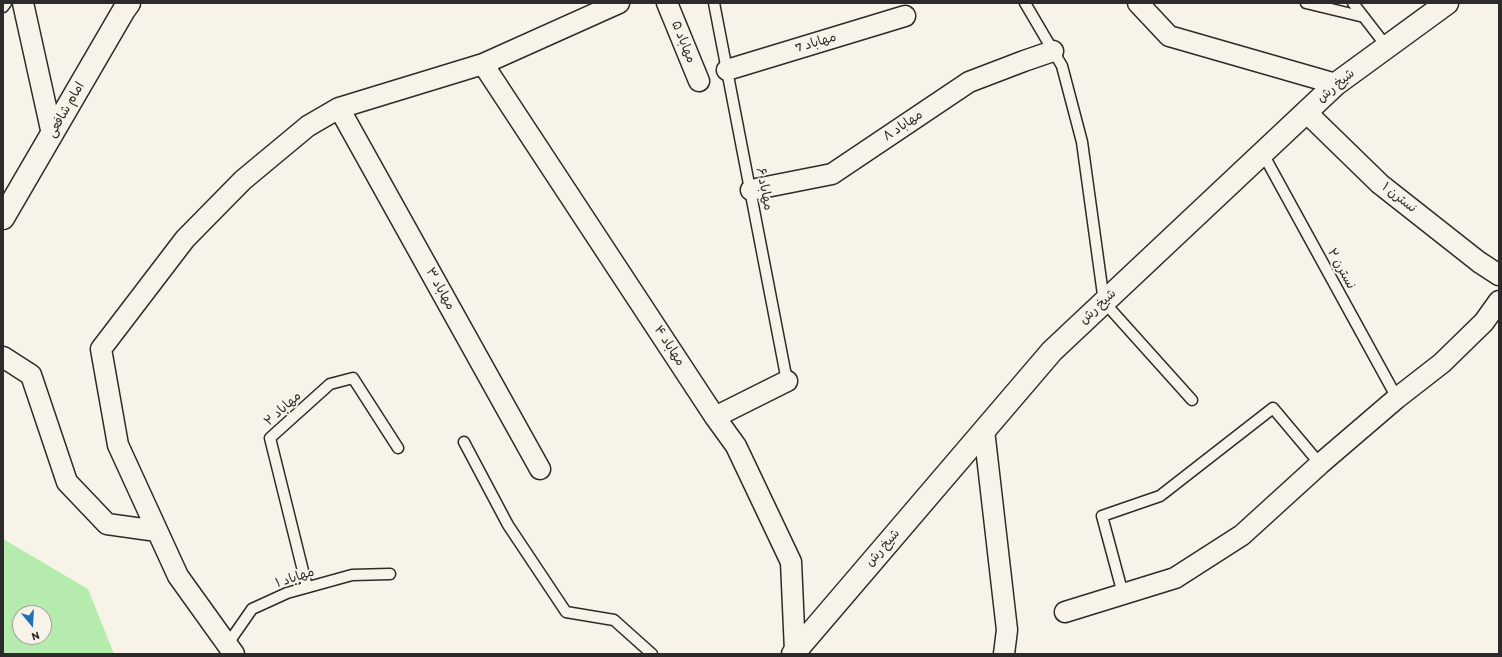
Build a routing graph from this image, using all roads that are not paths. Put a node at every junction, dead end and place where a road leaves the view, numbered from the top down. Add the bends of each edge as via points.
1 (6, 3) edge
2 (23, 3) edge
3 (130, 3) edge
4 (619, 3) edge
5 (667, 3) edge
6 (714, 3) edge
7 (1025, 3) edge
8 (1138, 3) edge
9 (1306, 3) edge
10 (1353, 3) edge
11 (1447, 3) edge
12 (3, 7) edge
13 (905, 16) dead end
14 (1364, 18) junction
15 (1387, 47) junction
16 (1053, 51) junction
17 (482, 64) junction
18 (727, 70) junction
19 (699, 81) dead end
20 (1336, 84) junction
21 (339, 108) junction
22 (1306, 112) junction
23 (52, 134) junction
24 (1262, 152) junction
25 (750, 190) junction
26 (3, 218) edge
27 (1499, 275) edge
28 (1499, 301) edge
29 (1104, 302) junction
30 (3, 357) edge
31 (787, 381) joint
32 (1397, 398) junction
33 (1192, 400) dead end
34 (715, 417) junction
35 (984, 430) junction
36 (464, 442) dead end
37 (398, 448) dead end
38 (1320, 464) junction
39 (540, 469) dead end
40 (157, 531) junction
41 (390, 574) dead end
42 (307, 587) junction
43 (1122, 594) junction
44 (1065, 612) dead end
45 (231, 649) edge
46 (794, 653) edge
47 (652, 654) edge
48 (1004, 654) edge

1 - 12 lane
2 - 23 street
3 - 23 street, امام شافعی
4 - 17 street
5 - 19 street, مهاباد ۵
6 - 18 lane, مهاباد ۶
7 - 16 lane
8 - 20 street via 1169,36
9 - 14 lane
10 - 14 lane
11 - 15 street, شیخ رش
13 - 18 street, مهاباد 7
14 - 15 lane
15 - 20 street, شیخ رش
16 - 25 street, مهاباد ۸ via 969,82 832,174
16 - 29 lane via 1062,66 1082,142
17 - 21 street
17 - 34 street, مهاباد ۴
18 - 25 lane, مهاباد ۶
20 - 22 street, شیخ رش
21 - 39 street, مهاباد ۳
21 - 40 street via 308,126 243,180 185,239 100,349 118,446
22 - 24 street, شیخ رش
22 - 27 street, نسترن ۱ via 1380,184
23 - 26 street, امام شافعی
24 - 29 street, شیخ رش
24 - 32 lane, نسترن ۲
25 - 31 lane, مهاباد ۶
28 - 32 street via 1484,322 1442,364
29 - 33 lane
29 - 35 street, شیخ رش via 1052,350
30 - 40 street via 31,375 67,482 107,524
31 - 34 street
32 - 38 street
34 - 46 street, مهاباد ۴ via 736,446 791,562
35 - 46 street, شیخ رش
35 - 48 street via 1007,630
36 - 47 lane via 508,526 566,612 614,620
37 - 42 lane, مهاباد ۲ via 353,378 330,384 270,438
38 - 43 street via 1242,535 1175,578
38 - 43 lane via 1272,408 1160,496 1102,516
40 - 45 street via 178,576
41 - 42 lane, مهاباد ۱ via 352,575
42 - 45 lane, مهاباد ۱ via 252,609
43 - 44 street

